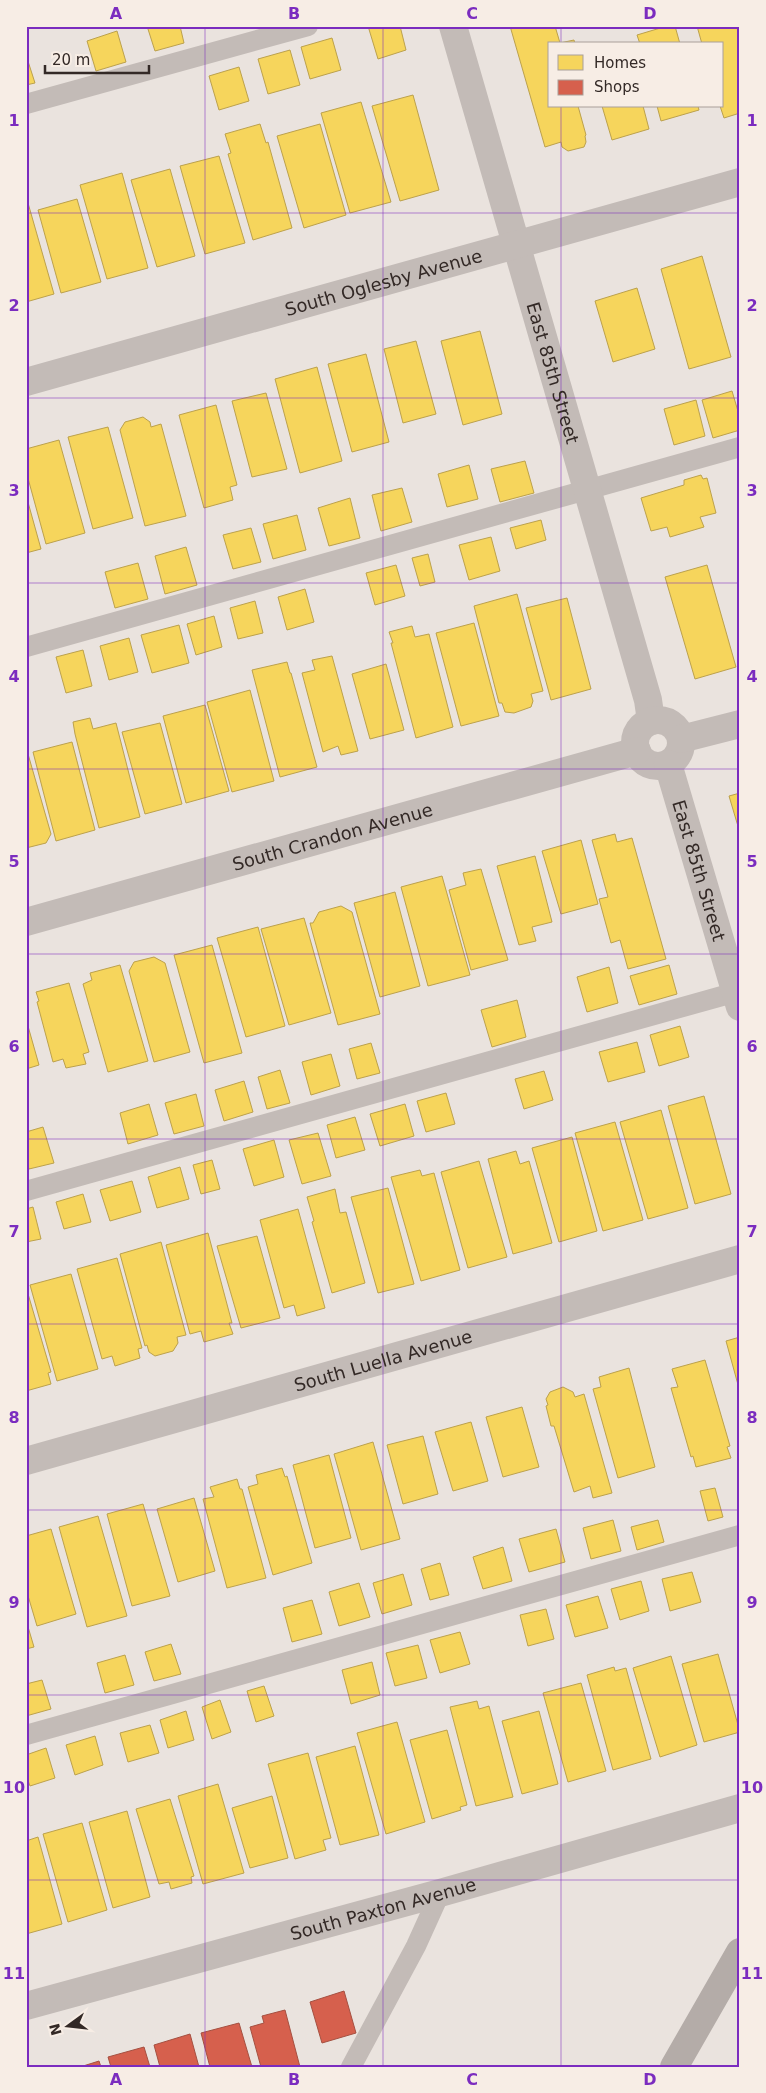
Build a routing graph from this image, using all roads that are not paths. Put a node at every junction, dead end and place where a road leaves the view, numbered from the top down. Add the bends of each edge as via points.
1 (308, 26) edge
2 (452, 26) edge
3 (26, 104) edge
4 (740, 182) edge
5 (516, 245) junction
6 (26, 382) edge
7 (740, 447) edge
8 (587, 489) junction
9 (26, 647) edge
10 (651, 722) junction
11 (740, 724) edge
12 (681, 738) junction
13 (637, 752) junction
14 (668, 764) junction
15 (26, 922) edge
16 (738, 997) edge
17 (26, 1191) edge
18 (740, 1260) edge
19 (26, 1461) edge
20 (740, 1535) edge
21 (26, 1735) edge
22 (740, 1808) edge
23 (440, 1894) junction
24 (740, 1952) edge
25 (26, 2006) edge
26 (351, 2067) edge
27 (674, 2067) edge

1 - 3 lane
2 - 5 street, East 85th Street
4 - 5 street, South Oglesby Avenue
5 - 6 street, South Oglesby Avenue
5 - 8 street, East 85th Street
7 - 8 lane
8 - 9 lane
8 - 10 street, East 85th Street via 648,700
10 - 12 street via 666,722 678,731
10 - 13 street via 639,730 635,744
11 - 12 street
12 - 14 street via 679,753
13 - 14 street via 646,763
13 - 15 street, South Crandon Avenue
14 - 16 street, East 85th Street
16 - 17 lane
18 - 19 street, South Luella Avenue
20 - 21 lane
22 - 23 street, South Paxton Avenue
23 - 25 street, South Paxton Avenue
23 - 26 lane
24 - 27 main road

